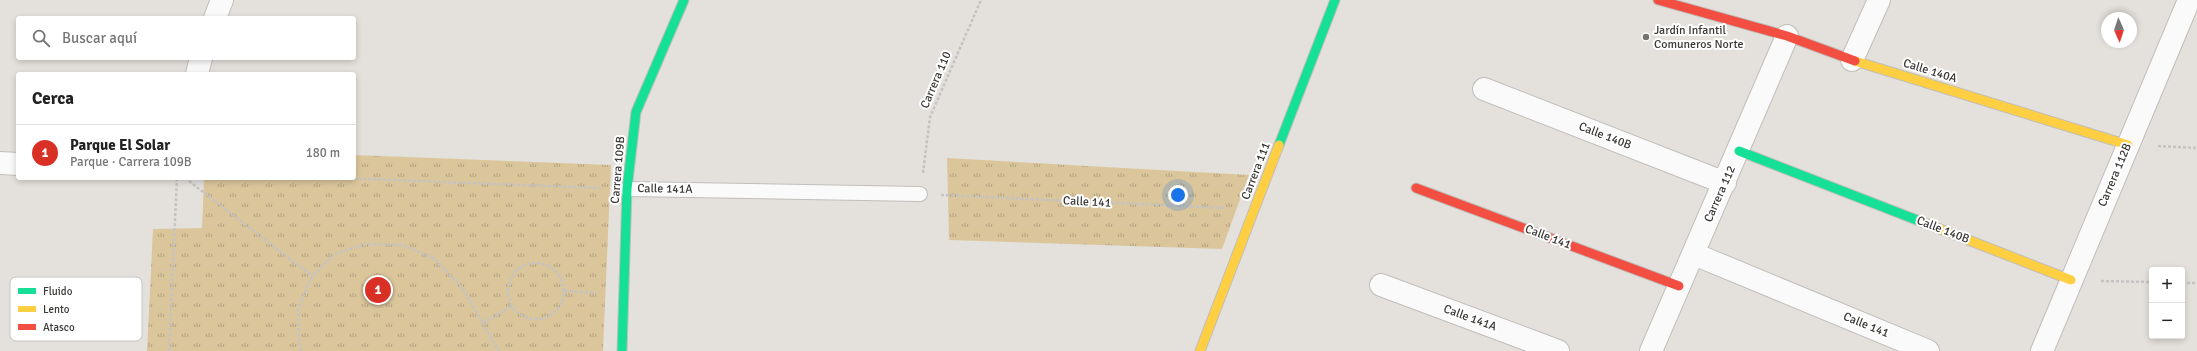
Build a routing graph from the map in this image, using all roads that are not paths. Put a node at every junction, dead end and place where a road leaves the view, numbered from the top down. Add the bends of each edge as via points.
1 (222, 0) edge
2 (684, 0) edge
3 (1335, 0) edge
4 (1658, 0) edge
5 (1878, 0) edge
6 (2190, 0) edge
7 (216, 16) edge
8 (1787, 36) junction
9 (200, 60) edge
10 (1852, 60) junction
11 (198, 72) edge
12 (1484, 89) dead end
13 (2128, 145) junction
14 (1739, 151) junction
15 (0, 163) edge
16 (16, 164) edge
17 (1725, 182) junction
18 (1416, 188) dead end
19 (628, 189) junction
20 (920, 194) road end
21 (1694, 254) junction
22 (2071, 280) junction
23 (1381, 286) dead end
24 (1679, 286) junction
25 (622, 351) edge
26 (1200, 351) edge
27 (1558, 351) edge
28 (1652, 351) edge
29 (1928, 351) edge
30 (2042, 351) edge

1 - 7 street
2 - 19 street, Carrera 109B via 636,112
3 - 26 street, Carrera 111
4 - 8 street, Calle 140A
5 - 10 street
6 - 13 street, Carrera 112B
8 - 10 street, Calle 140A
8 - 14 street, Carrera 112
9 - 11 street
10 - 13 street, Calle 140A
12 - 17 street, Calle 140B
13 - 22 street, Carrera 112B
14 - 17 street, Carrera 112
14 - 22 street, Calle 140B
15 - 16 street
17 - 21 street, Carrera 112
18 - 24 street, Calle 141
19 - 20 lane, Calle 141A
19 - 25 street, Carrera 109B
21 - 24 street, Carrera 112
21 - 29 street, Calle 141
22 - 30 street, Carrera 112B
23 - 27 street, Calle 141A
24 - 28 street, Carrera 112

